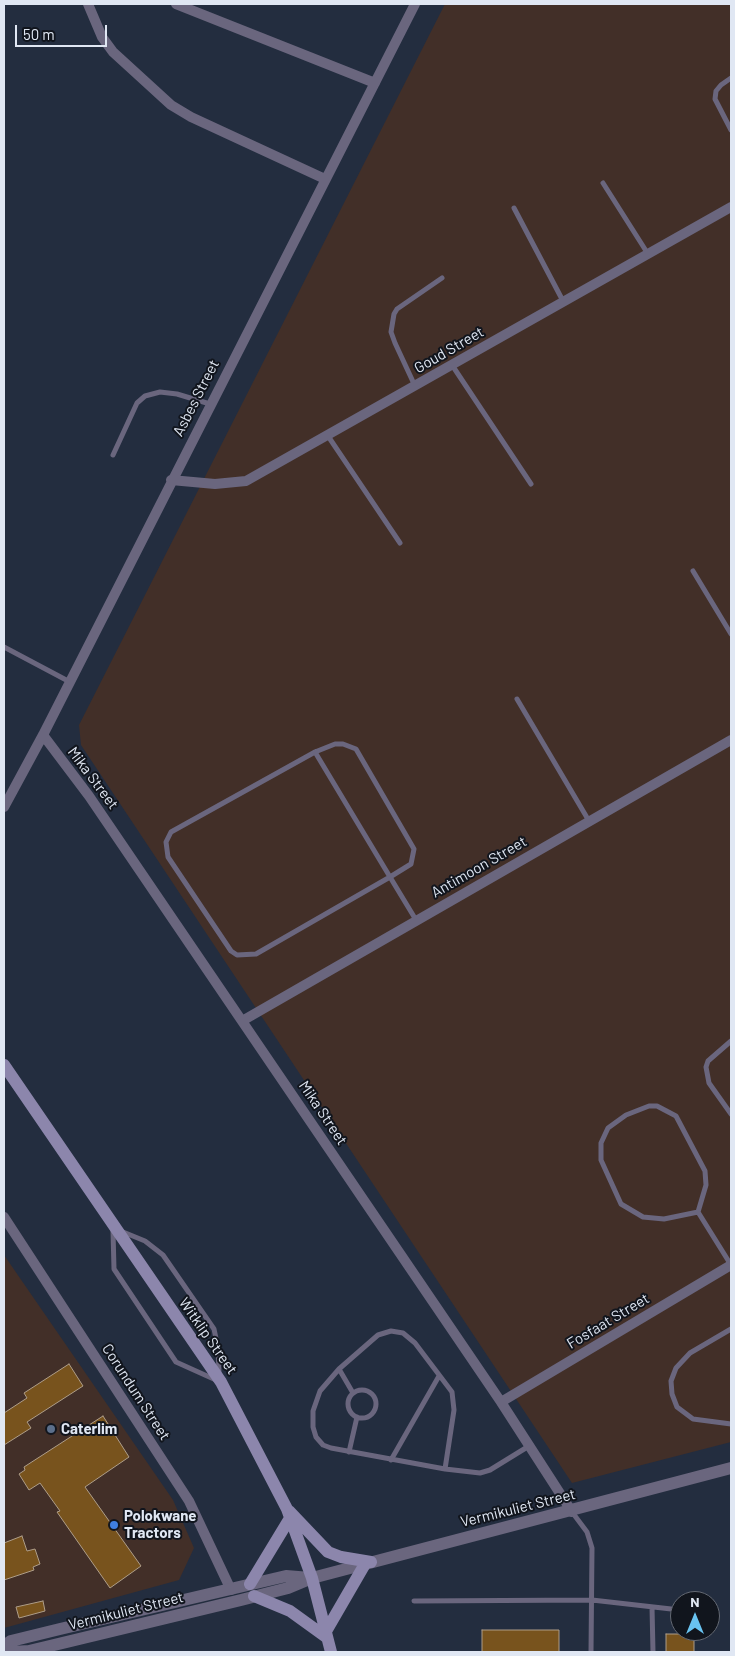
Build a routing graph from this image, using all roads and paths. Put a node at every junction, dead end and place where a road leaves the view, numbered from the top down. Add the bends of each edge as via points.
1 (88, 4) edge
2 (176, 4) edge
3 (415, 4) edge
4 (731, 78) edge
5 (375, 83) junction
6 (731, 130) edge
7 (325, 179) junction
8 (603, 183) dead end
9 (731, 207) edge
10 (514, 208) dead end
11 (648, 254) junction
12 (442, 278) dead end
13 (564, 302) junction
14 (452, 365) junction
15 (415, 386) junction
16 (210, 404) junction
17 (328, 436) junction
18 (113, 455) dead end
19 (171, 480) junction
20 (531, 484) dead end
21 (400, 543) dead end
22 (694, 570) dead end
23 (731, 634) edge
24 (4, 647) edge
25 (70, 682) junction
26 (517, 699) dead end
27 (44, 734) junction
28 (731, 740) edge
29 (315, 752) junction
30 (4, 807) edge
31 (589, 822) junction
32 (390, 878) junction
33 (417, 921) junction
34 (242, 1021) junction
35 (731, 1041) edge
36 (4, 1065) edge
37 (731, 1114) edge
38 (698, 1212) junction
39 (4, 1217) edge
40 (114, 1228) junction
41 (731, 1265) edge
42 (731, 1329) edge
43 (339, 1369) junction
44 (440, 1376) junction
45 (220, 1381) junction
46 (353, 1393) junction
47 (501, 1402) junction
48 (357, 1417) junction
49 (731, 1424) edge
50 (529, 1446) junction
51 (350, 1452) junction
52 (390, 1460) junction
53 (731, 1468) edge
54 (445, 1469) junction
55 (572, 1512) junction
56 (289, 1514) junction
57 (368, 1563) junction
58 (312, 1578) junction
59 (231, 1590) junction
60 (252, 1590) junction
61 (592, 1600) junction
62 (414, 1601) dead end
63 (652, 1607) junction
64 (670, 1609) edge
65 (325, 1635) junction
66 (4, 1647) edge
67 (331, 1652) edge
68 (591, 1652) edge
69 (653, 1652) edge

1 - 7 street via 102,37 113,52 171,105
2 - 5 street
3 - 5 street, Asbes Street
4 - 6 lane via 716,91 715,99
5 - 7 street, Asbes Street
7 - 16 street, Asbes Street
8 - 11 lane
9 - 11 street, Goud Street
10 - 13 lane
11 - 13 street, Goud Street
12 - 15 lane via 394,314 392,332 395,343
13 - 14 street, Goud Street
14 - 15 street, Goud Street
14 - 20 lane
15 - 17 street, Goud Street
16 - 18 lane via 177,394 160,392 145,396 137,403
16 - 19 street, Asbes Street
17 - 19 street, Goud Street via 246,481 215,484
17 - 21 lane
19 - 25 street, Asbes Street
22 - 23 lane
24 - 25 lane
25 - 27 street, Asbes Street
26 - 31 lane
27 - 30 street, Asbes Street
27 - 34 street, Mika Street
28 - 31 street, Antimoon Street
29 - 32 lane
29 - 32 lane via 335,744 356,749 414,849 411,864
29 - 32 lane via 171,832 166,842 168,857 231,950 244,957 256,954
31 - 33 street, Antimoon Street
32 - 33 lane
33 - 34 street, Antimoon Street
34 - 47 street, Mika Street
35 - 37 lane via 708,1061 706,1067 710,1083
36 - 40 main road, Witklip Street
38 - 38 lane via 664,1219 643,1217 621,1204 601,1160 601,1143 608,1128 626,1115 649,1106 657,1106 676,1116 705,1172 706,1185
38 - 41 lane
39 - 59 street, Corundum Street via 189,1500
40 - 45 main road, Witklip Street
40 - 45 lane via 145,1241 163,1256 214,1329
40 - 45 lane via 114,1269 176,1362
41 - 47 street, Fosfaat Street
42 - 49 lane via 690,1353 676,1368 671,1380 677,1407 682,1411 694,1419
43 - 44 lane via 378,1335 396,1331 415,1343
43 - 46 lane
43 - 51 lane via 316,1400 313,1428 323,1445
44 - 52 lane
44 - 54 lane via 452,1392 454,1401
45 - 56 main road, Witklip Street
46 - 48 lane via 348,1406
46 - 48 lane via 367,1391 376,1402 371,1415
47 - 50 street, Mika Street
48 - 51 lane
50 - 54 lane via 480,1473
50 - 55 street, Mika Street
51 - 52 lane
52 - 54 lane
53 - 55 street, Vermikuliet Street
55 - 57 street, Vermikuliet Street
55 - 61 lane via 590,1539
56 - 57 main road via 328,1552
56 - 58 main road, Witklip Street
56 - 60 main road
57 - 58 street, Vermikuliet Street
57 - 65 main road
58 - 60 street, Vermikuliet Street via 286,1576
58 - 65 main road, Witklip Street
59 - 60 street, Vermikuliet Street
59 - 66 street, Vermikuliet Street via 11,1641
60 - 65 main road
60 - 66 street, Vermikuliet Street via 29,1651 12,1652
61 - 62 lane
61 - 63 lane
61 - 68 lane
63 - 64 lane
63 - 69 lane
65 - 67 main road, Witklip Street

